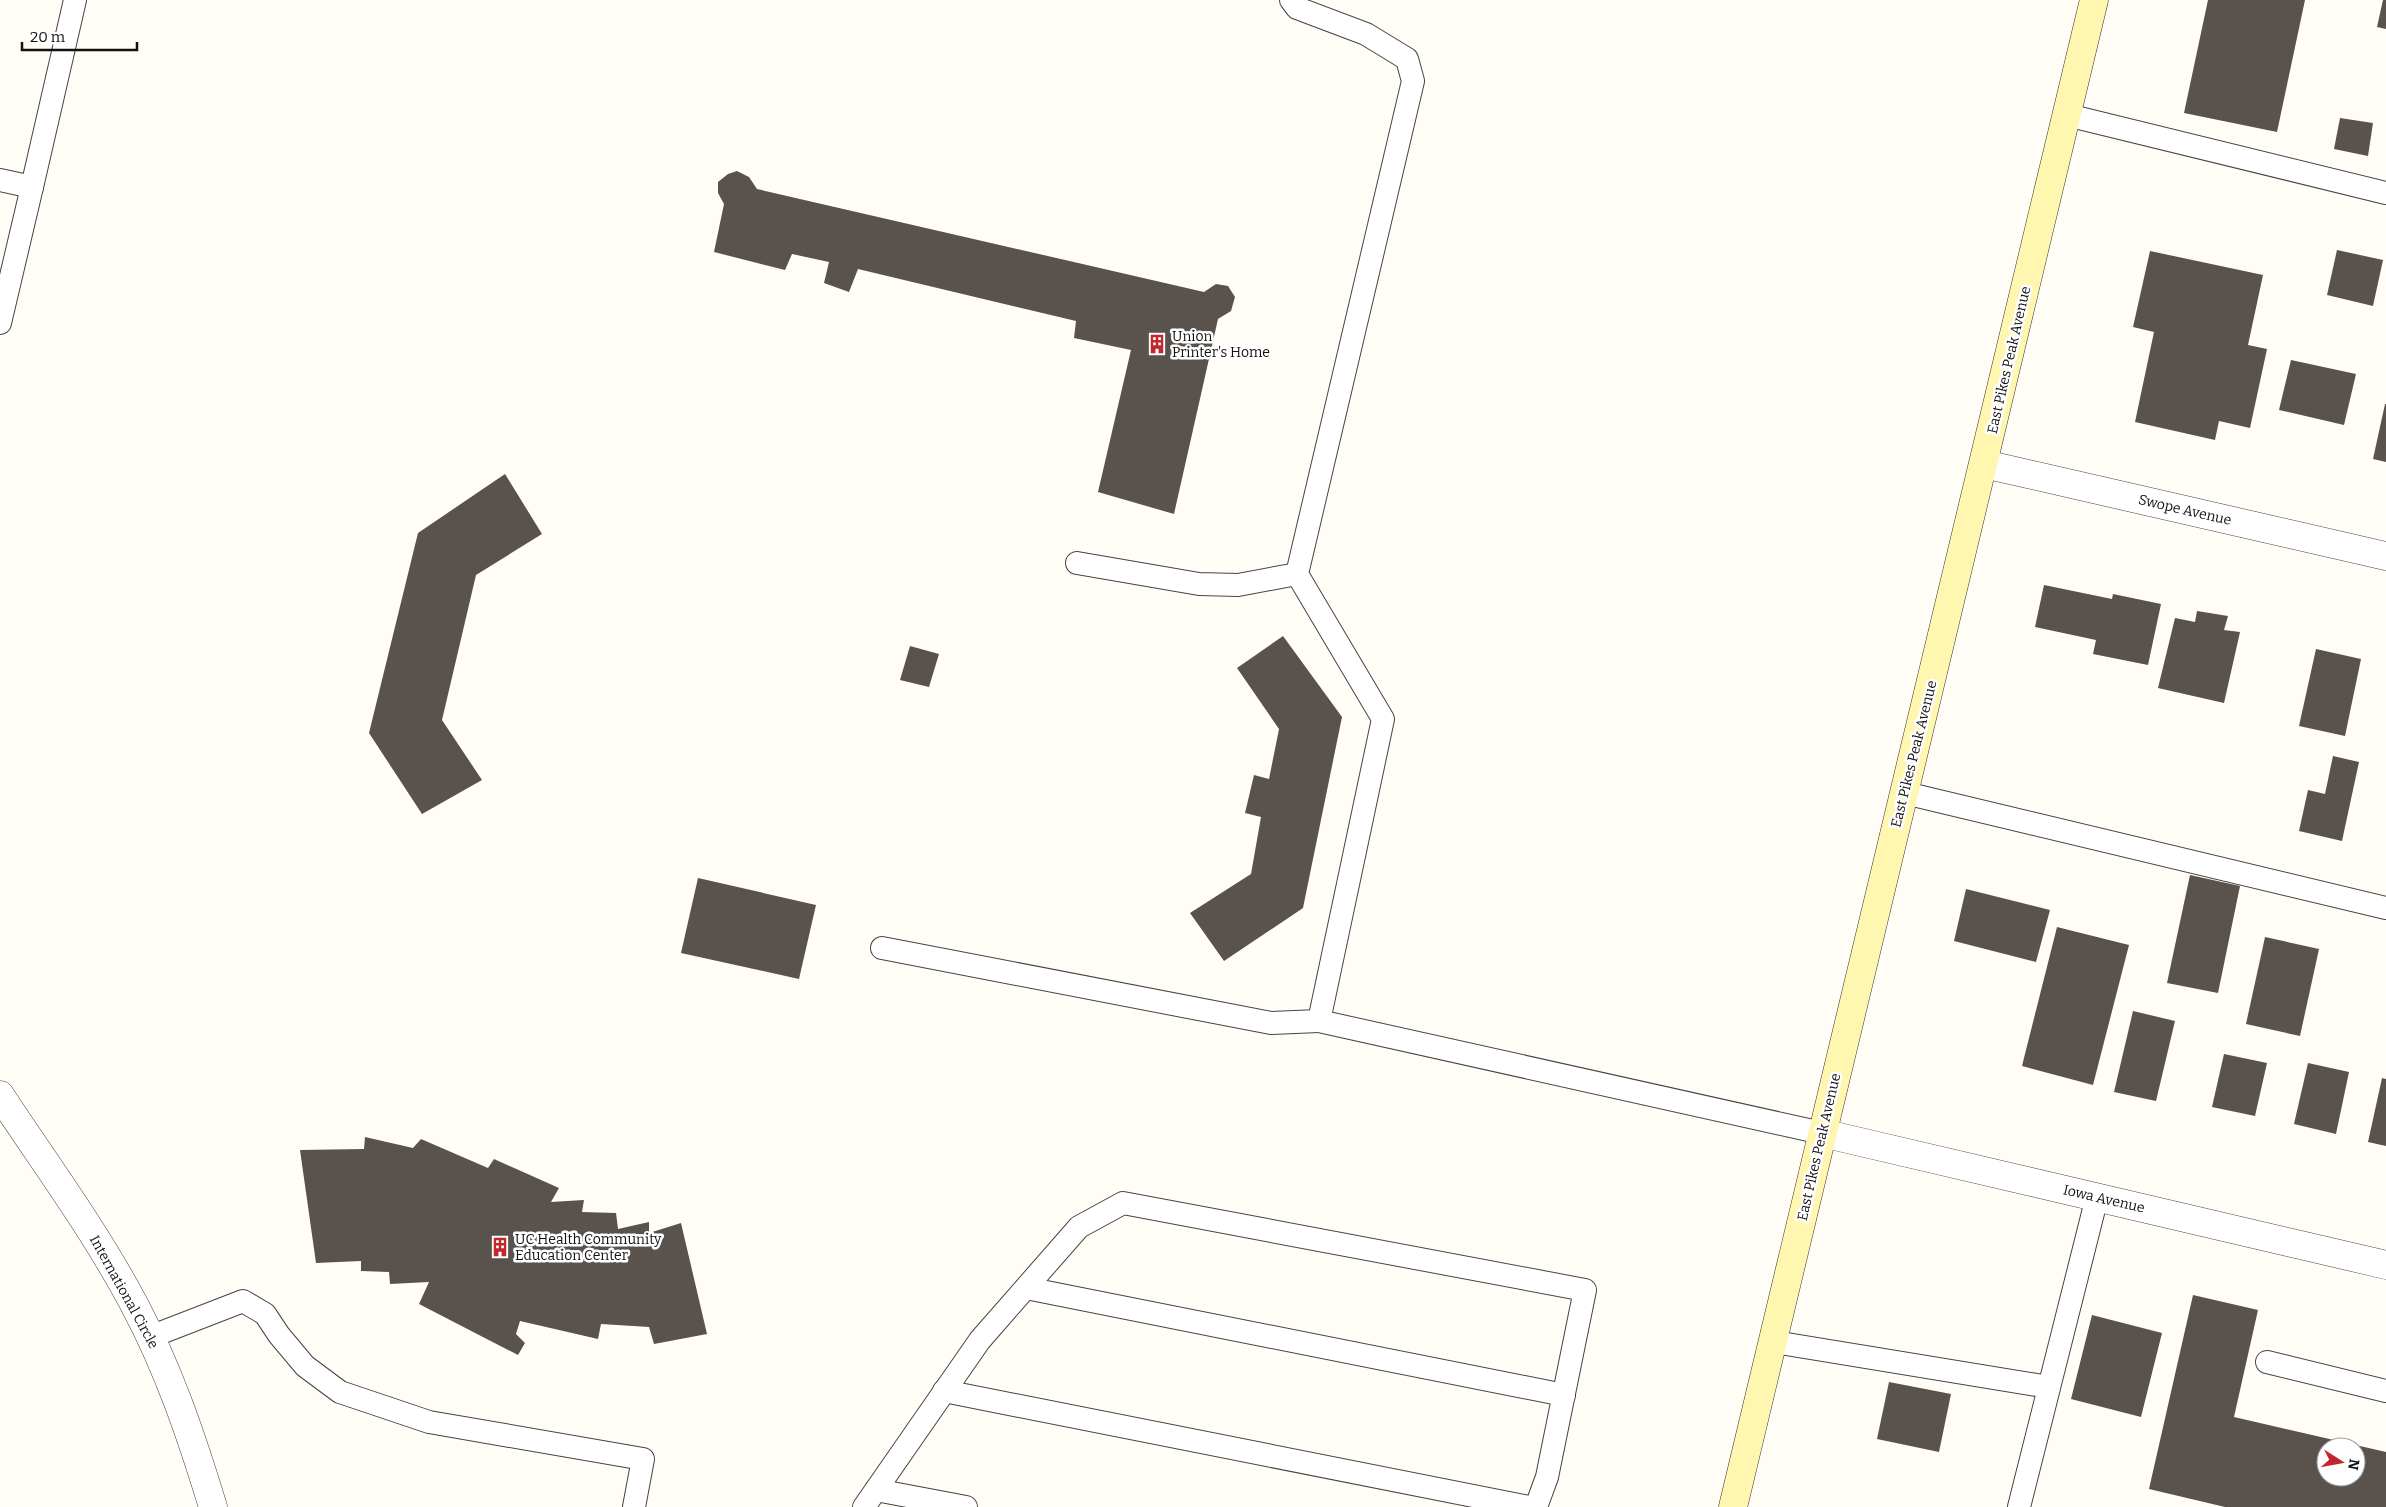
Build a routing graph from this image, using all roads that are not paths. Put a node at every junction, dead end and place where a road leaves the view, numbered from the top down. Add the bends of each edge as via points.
1 (76, 0) edge
2 (1290, 0) edge
3 (2094, 0) edge
4 (2067, 115) junction
5 (0, 180) edge
6 (32, 188) junction
7 (2386, 193) edge
8 (0, 323) edge
9 (1984, 464) junction
10 (2386, 556) edge
11 (1077, 563) dead end
12 (1298, 574) junction
13 (1905, 793) junction
14 (2386, 908) edge
15 (882, 948) dead end
16 (1319, 1020) junction
17 (0, 1096) edge
18 (1822, 1133) junction
19 (2097, 1197) junction
20 (2386, 1265) edge
21 (1026, 1288) junction
22 (150, 1337) junction
23 (1774, 1342) junction
24 (2267, 1362) dead end
25 (2049, 1386) junction
26 (2386, 1390) edge
27 (944, 1391) junction
28 (1564, 1395) junction
29 (870, 1498) edge
30 (213, 1507) edge
31 (634, 1507) edge
32 (966, 1507) edge
33 (1529, 1507) edge
34 (1536, 1507) edge
35 (1733, 1507) edge
36 (2019, 1507) edge

1 - 6 lane
2 - 12 lane via 1297,8 1366,34 1407,60 1413,81
3 - 4 main road, East Pikes Peak Avenue
4 - 7 lane
4 - 9 main road, East Pikes Peak Avenue
5 - 6 lane
6 - 8 lane
9 - 10 street, Swope Avenue
9 - 13 main road, East Pikes Peak Avenue
11 - 12 lane via 1199,584 1238,585
12 - 16 lane via 1383,719
13 - 14 lane
13 - 18 main road, East Pikes Peak Avenue
15 - 16 lane via 1271,1023
16 - 18 lane
17 - 22 street, International Circle via 100,1244
18 - 19 street, Iowa Avenue
18 - 23 main road, East Pikes Peak Avenue
19 - 20 street, Iowa Avenue
19 - 25 lane
21 - 27 lane via 980,1340
21 - 28 lane
21 - 28 lane via 1078,1227 1123,1203 1585,1290
22 - 30 street, International Circle via 170,1382
22 - 31 lane via 244,1302 264,1314 305,1366 340,1392 429,1422 643,1459
23 - 25 lane
23 - 35 main road, East Pikes Peak Avenue
24 - 26 lane
25 - 36 lane
27 - 29 lane
27 - 33 lane
28 - 34 lane
29 - 32 lane

